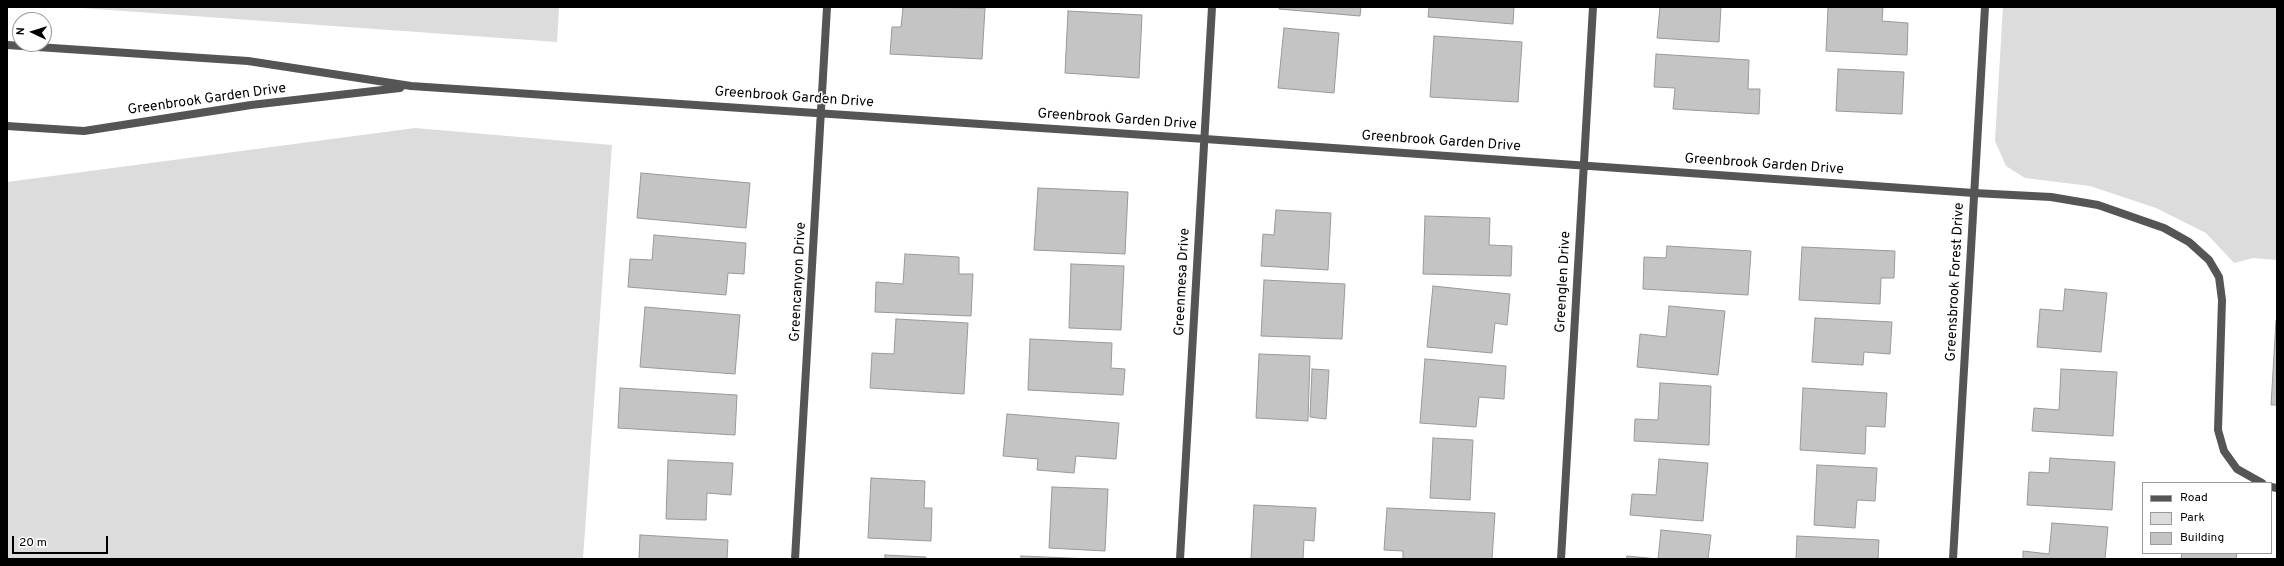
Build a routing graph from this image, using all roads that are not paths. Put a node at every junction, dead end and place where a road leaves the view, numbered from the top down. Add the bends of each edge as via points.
1 (827, 7) edge
2 (1212, 7) edge
3 (1593, 7) edge
4 (1985, 7) edge
5 (7, 45) edge
6 (410, 86) junction
7 (821, 113) junction
8 (7, 126) edge
9 (1205, 139) junction
10 (1584, 165) junction
11 (1974, 193) junction
12 (2260, 482) edge
13 (795, 559) edge
14 (1180, 559) edge
15 (1561, 559) edge
16 (1953, 559) edge

1 - 7 street, Greencanyon Drive
2 - 9 street, Greenmesa Drive
3 - 10 street, Greenglen Drive
4 - 11 street, Greensbrook Forest Drive
5 - 6 street, Greenbrook Garden Drive via 248,62
6 - 7 street, Greenbrook Garden Drive
6 - 8 street, Greenbrook Garden Drive via 251,105 84,131
7 - 9 street, Greenbrook Garden Drive
7 - 13 street, Greencanyon Drive
9 - 10 street, Greenbrook Garden Drive
9 - 14 street, Greenmesa Drive
10 - 11 street, Greenbrook Garden Drive
10 - 15 street, Greenglen Drive
11 - 12 street, Greenbrook Garden Drive via 2050,197 2098,205 2164,228 2189,242 2209,260 2219,277 2222,300 2218,430 2224,450 2237,469
11 - 16 street, Greensbrook Forest Drive

